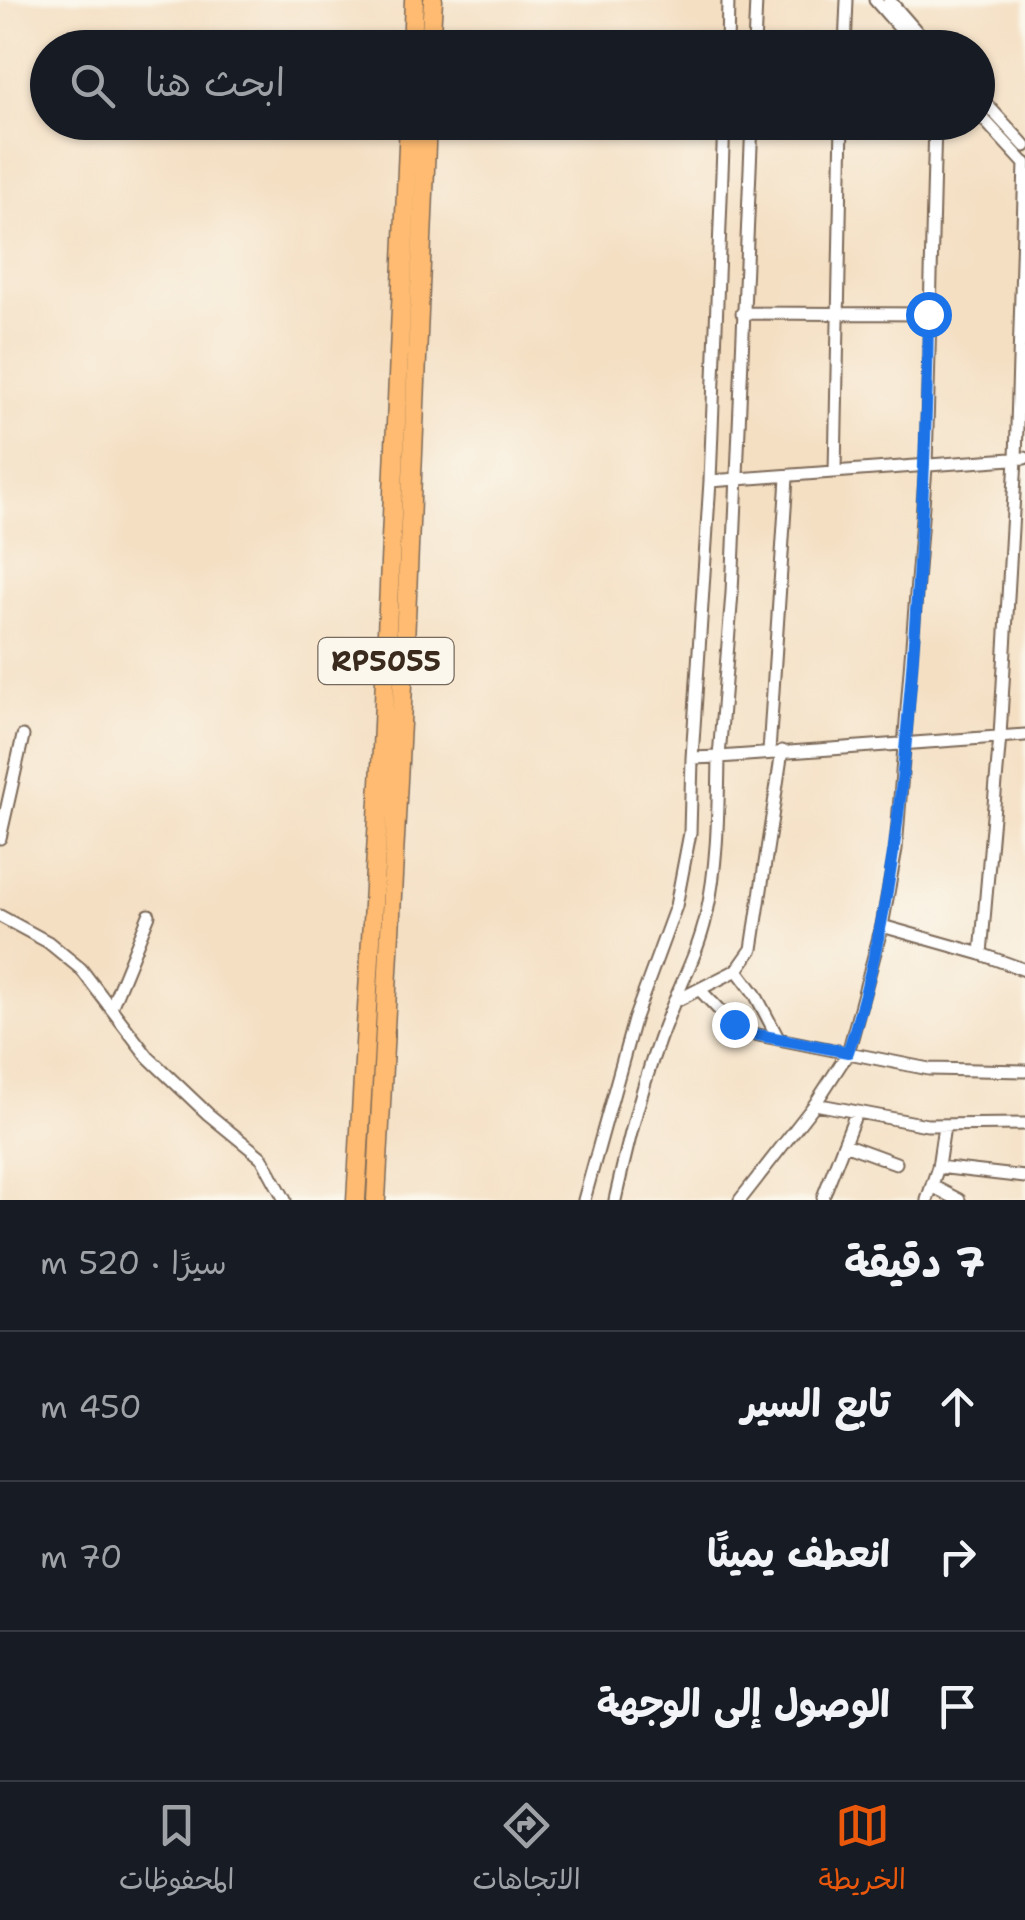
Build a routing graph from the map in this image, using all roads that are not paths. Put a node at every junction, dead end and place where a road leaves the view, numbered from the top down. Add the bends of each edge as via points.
1 (414, 0) edge
2 (432, 0) edge
3 (728, 0) edge
4 (756, 0) edge
5 (846, 0) edge
6 (875, 0) edge
7 (889, 0) edge
8 (413, 30) edge
9 (431, 30) edge
10 (727, 30) edge
11 (755, 30) edge
12 (845, 30) edge
13 (901, 30) edge
14 (915, 30) edge
15 (995, 113) edge
16 (995, 131) edge
17 (408, 140) edge
18 (426, 140) edge
19 (723, 140) edge
20 (751, 140) edge
21 (842, 140) edge
22 (933, 140) edge
23 (1025, 146) edge
24 (1025, 163) edge
25 (742, 313) junction
26 (928, 314) junction
27 (837, 315) junction
28 (1021, 458) edge
29 (926, 467) junction
30 (834, 472) junction
31 (787, 478) junction
32 (737, 481) junction
33 (710, 482) junction
34 (1025, 735) edge
35 (23, 736) dead end
36 (1000, 736) junction
37 (906, 742) junction
38 (776, 752) junction
39 (719, 757) junction
40 (692, 758) junction
41 (0, 838) edge
42 (150, 915) dead end
43 (0, 916) edge
44 (882, 926) junction
45 (981, 954) junction
46 (1024, 969) edge
47 (738, 970) junction
48 (1025, 981) edge
49 (700, 990) junction
50 (674, 1002) junction
51 (111, 1008) junction
52 (778, 1038) junction
53 (848, 1052) junction
54 (1025, 1070) edge
55 (815, 1104) junction
56 (856, 1113) junction
57 (1025, 1124) edge
58 (944, 1126) junction
59 (844, 1144) junction
60 (896, 1163) dead end
61 (938, 1167) junction
62 (1025, 1177) edge
63 (932, 1186) junction
64 (823, 1197) dead end
65 (285, 1200) edge
66 (356, 1200) edge
67 (376, 1200) edge
68 (584, 1200) edge
69 (615, 1200) edge
70 (740, 1200) edge
71 (927, 1200) edge
72 (959, 1200) edge

1 - 8 highway
2 - 9 highway
3 - 10 street
4 - 11 street
5 - 12 street
6 - 13 street
7 - 14 street
15 - 23 street
16 - 24 street
17 - 66 highway, RP5055
18 - 67 highway, RP5055
19 - 33 street
20 - 25 street
21 - 27 street
22 - 26 street
24 - 28 street
25 - 27 street
25 - 32 street
26 - 27 street
26 - 29 street
27 - 30 street
28 - 29 street
28 - 36 street
29 - 30 street
29 - 37 street
30 - 31 street
31 - 32 street
31 - 38 street
32 - 33 street
32 - 39 street
33 - 40 street
34 - 36 street
35 - 41 street
36 - 37 street
36 - 45 street
37 - 38 street
37 - 44 street
38 - 39 street
38 - 47 street via 756,938
39 - 40 street
39 - 50 street via 709,898
40 - 68 street via 690,833 676,906 628,1038
42 - 51 street
43 - 51 street via 65,954
44 - 45 street
44 - 53 street
45 - 46 street
46 - 48 street
47 - 49 street
47 - 52 street
49 - 50 street
49 - 52 street via 746,1031
50 - 69 street
51 - 65 street via 148,1057 256,1150
52 - 53 street
53 - 54 street via 929,1069
53 - 55 street
55 - 56 street
55 - 70 street
56 - 58 street
56 - 59 street
57 - 58 street
58 - 61 street
59 - 60 street
59 - 64 street
61 - 62 street
61 - 63 street
63 - 71 street
63 - 72 street

